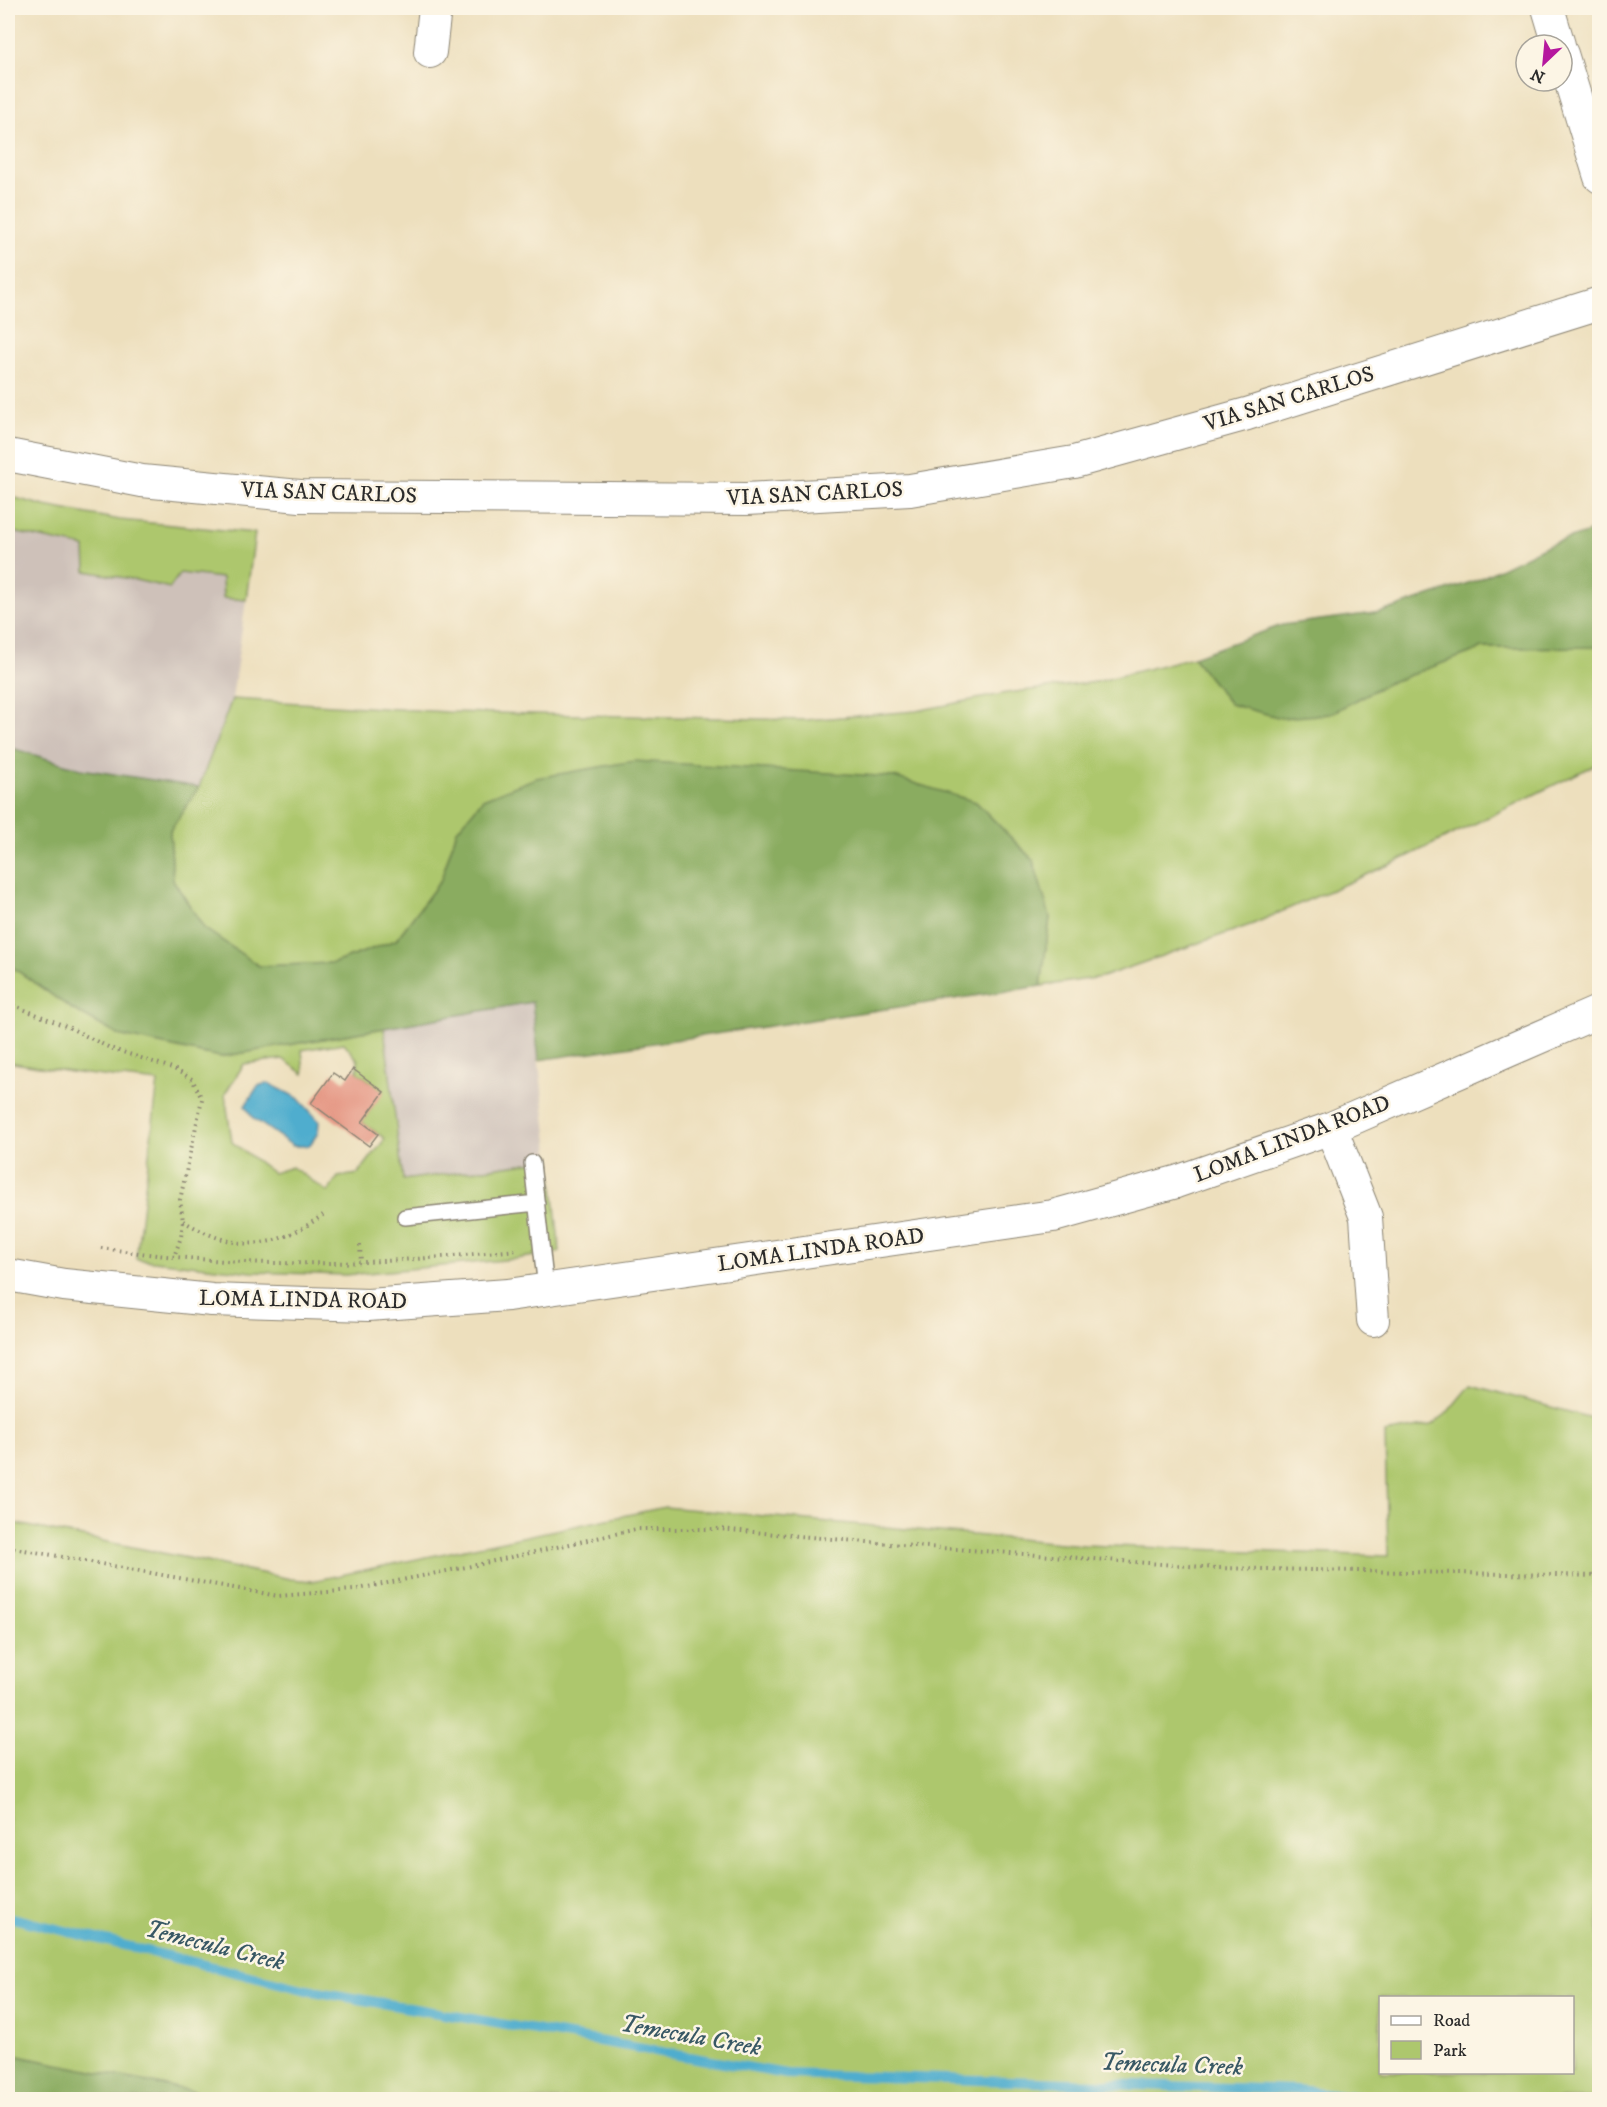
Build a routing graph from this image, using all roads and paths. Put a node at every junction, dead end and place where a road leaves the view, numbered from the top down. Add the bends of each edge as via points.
1 (435, 8) edge
2 (1548, 8) edge
3 (1555, 33) edge
4 (430, 52) dead end
5 (1574, 93) edge
6 (1599, 177) edge
7 (1599, 303) edge
8 (8, 455) edge
9 (8, 1003) edge
10 (1599, 1011) edge
11 (1331, 1128) junction
12 (532, 1162) dead end
13 (537, 1203) junction
14 (322, 1215) dead end
15 (405, 1217) dead end
16 (183, 1221) junction
17 (360, 1245) dead end
18 (541, 1247) junction
19 (101, 1248) dead end
20 (174, 1257) junction
21 (361, 1263) junction
22 (8, 1275) edge
23 (546, 1289) junction
24 (1373, 1320) dead end
25 (8, 1547) edge
26 (1599, 1576) edge

1 - 4 street
2 - 3 street
5 - 6 street
7 - 8 street, VIA SAN CARLOS via 1247,414 1074,462 910,490 746,499 300,496 142,481
9 - 16 path via 192,1079 202,1099 180,1200
10 - 11 street, LOMA LINDA ROAD
11 - 23 street, LOMA LINDA ROAD via 1176,1182 1053,1216
11 - 24 street via 1366,1217
12 - 13 lane
13 - 15 lane
13 - 18 lane
14 - 16 path via 280,1240 257,1245 230,1242
16 - 20 path
17 - 21 path
18 - 21 path
18 - 23 lane
19 - 20 path
20 - 21 path
22 - 23 street, LOMA LINDA ROAD via 64,1286 212,1300 368,1305
25 - 26 path via 278,1596 353,1590 637,1529 719,1528 1216,1568

